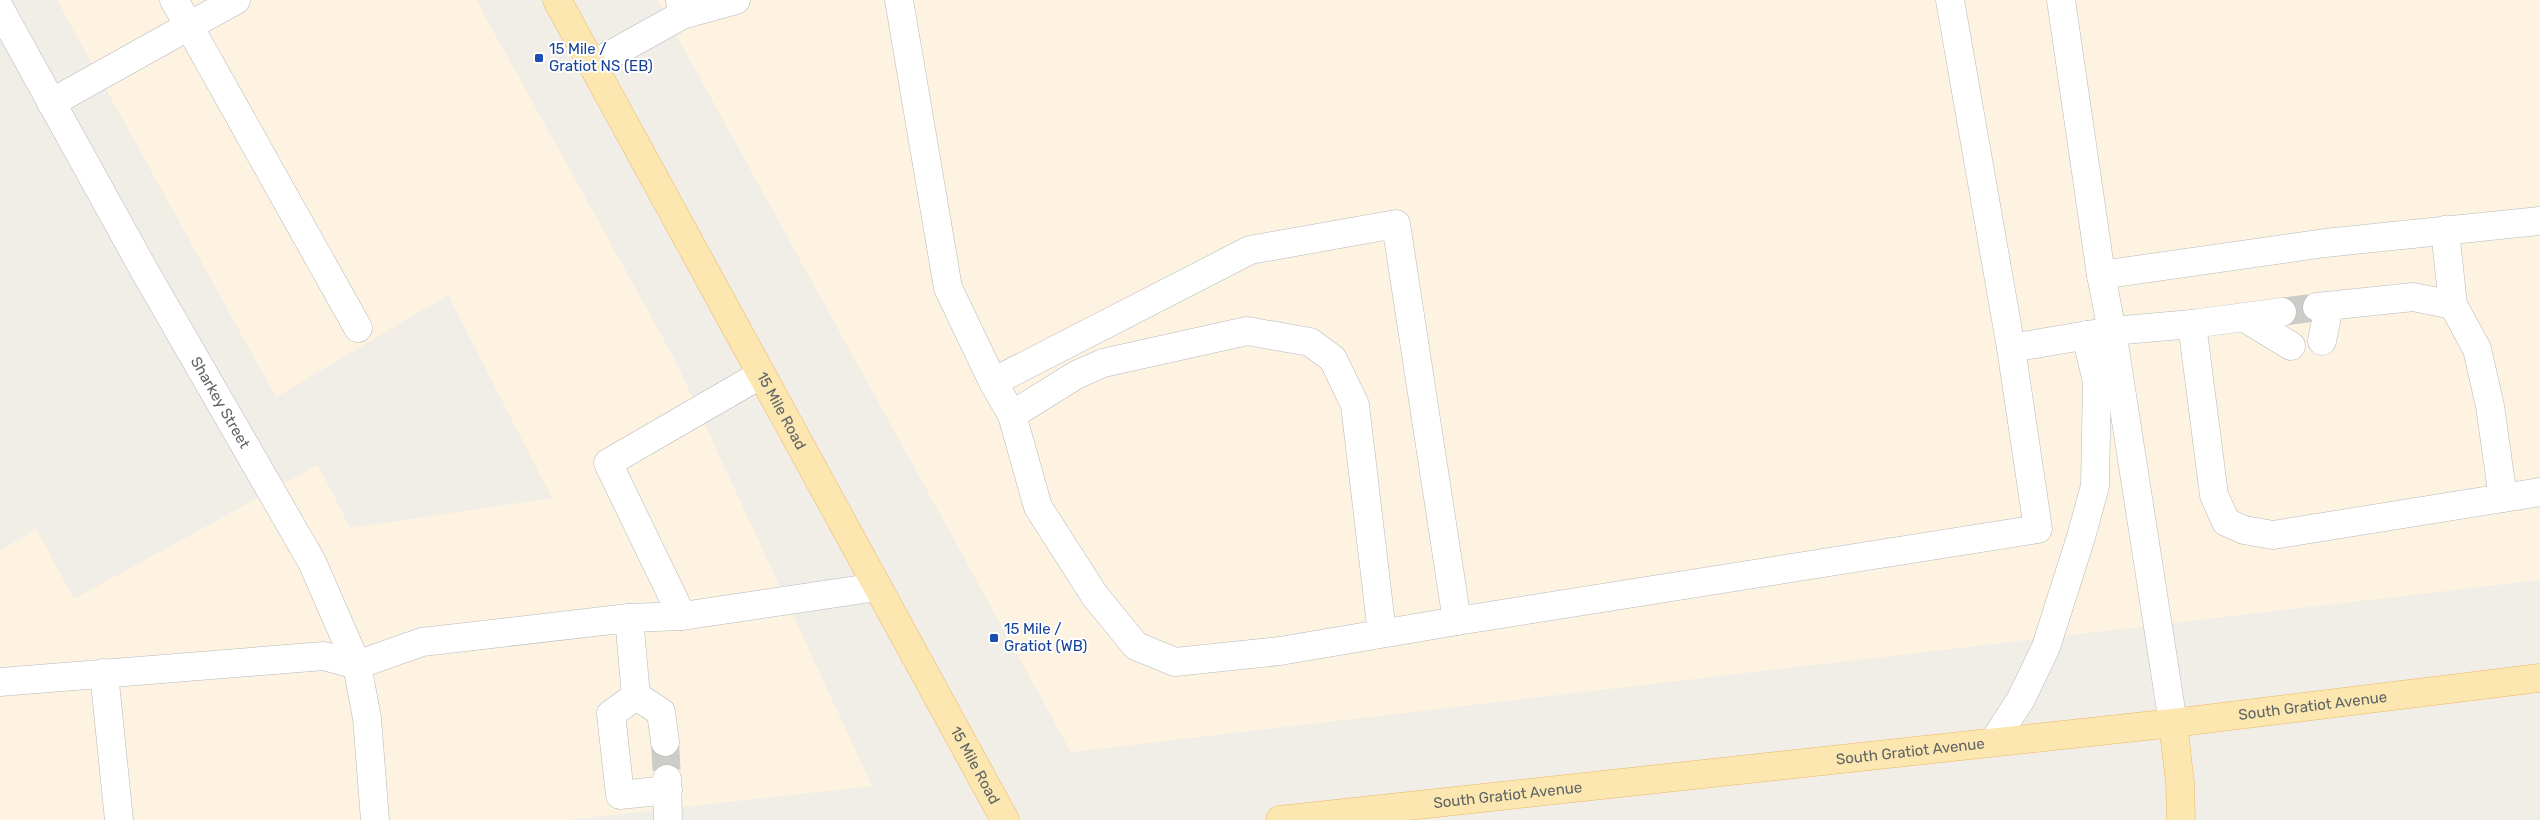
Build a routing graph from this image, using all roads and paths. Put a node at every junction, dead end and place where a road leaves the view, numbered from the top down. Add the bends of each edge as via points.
1 (174, 0) edge
2 (236, 0) edge
3 (556, 0) edge
4 (736, 0) edge
5 (899, 0) edge
6 (1950, 0) edge
7 (2061, 0) edge
8 (681, 8) edge
9 (0, 9) edge
10 (189, 26) junction
11 (592, 65) junction
12 (51, 103) junction
13 (2540, 221) edge
14 (2446, 230) junction
15 (2101, 275) junction
16 (2453, 305) junction
17 (2321, 314) tunnel mouth
18 (2285, 321) tunnel mouth
19 (2192, 324) junction
20 (358, 328) dead end
21 (2099, 333) junction
22 (2011, 348) junction
23 (760, 375) junction
24 (993, 382) junction
25 (1012, 415) junction
26 (2540, 492) edge
27 (2503, 498) junction
28 (877, 587) junction
29 (682, 616) junction
30 (628, 618) junction
31 (1457, 621) junction
32 (1382, 633) junction
33 (357, 665) junction
34 (104, 672) junction
35 (2540, 678) edge
36 (0, 682) edge
37 (636, 696) junction
38 (2173, 722) junction
39 (1994, 741) junction
40 (665, 742) tunnel mouth
41 (119, 820) edge
42 (375, 820) edge
43 (668, 820) edge
44 (1005, 820) edge
45 (1280, 820) edge
46 (2181, 820) edge

1 - 10 street
2 - 10 street
3 - 11 main road, 15 Mile Road
4 - 8 street
5 - 24 street via 948,288
6 - 22 street
7 - 15 street
8 - 11 street
9 - 12 street, Sharkey Street
10 - 12 street
10 - 20 street
11 - 23 main road, 15 Mile Road
12 - 33 street, Sharkey Street via 312,562
13 - 14 street
14 - 15 street via 2268,250
14 - 16 street
15 - 21 street
16 - 17 street via 2413,297
16 - 27 street via 2477,349 2490,406
18 - 19 street via 2245,318
19 - 21 street
19 - 27 street via 2214,495 2226,522 2244,530 2273,535
21 - 22 street
21 - 38 street
21 - 39 street via 2095,486 2082,537 2046,647 2021,699
22 - 31 street via 2038,529
23 - 28 main road, 15 Mile Road
23 - 29 street via 608,463
24 - 25 street
24 - 31 street via 1250,250 1396,224
25 - 32 street via 1038,507 1095,596 1136,646 1175,662 1280,651
25 - 32 street via 1076,375 1103,363 1247,331 1310,342 1332,359 1355,405
26 - 27 street
28 - 29 street
28 - 44 main road, 15 Mile Road
29 - 30 street
30 - 33 street via 422,642
30 - 37 street
31 - 32 street
33 - 34 street via 324,656
33 - 42 street, Sharkey Street via 367,718
34 - 36 street
34 - 41 street
35 - 38 main road, South Gratiot Avenue
37 - 40 street via 661,712
37 - 43 street via 611,714 620,795 668,785
38 - 39 main road, South Gratiot Avenue
38 - 46 main road
39 - 45 main road, South Gratiot Avenue

